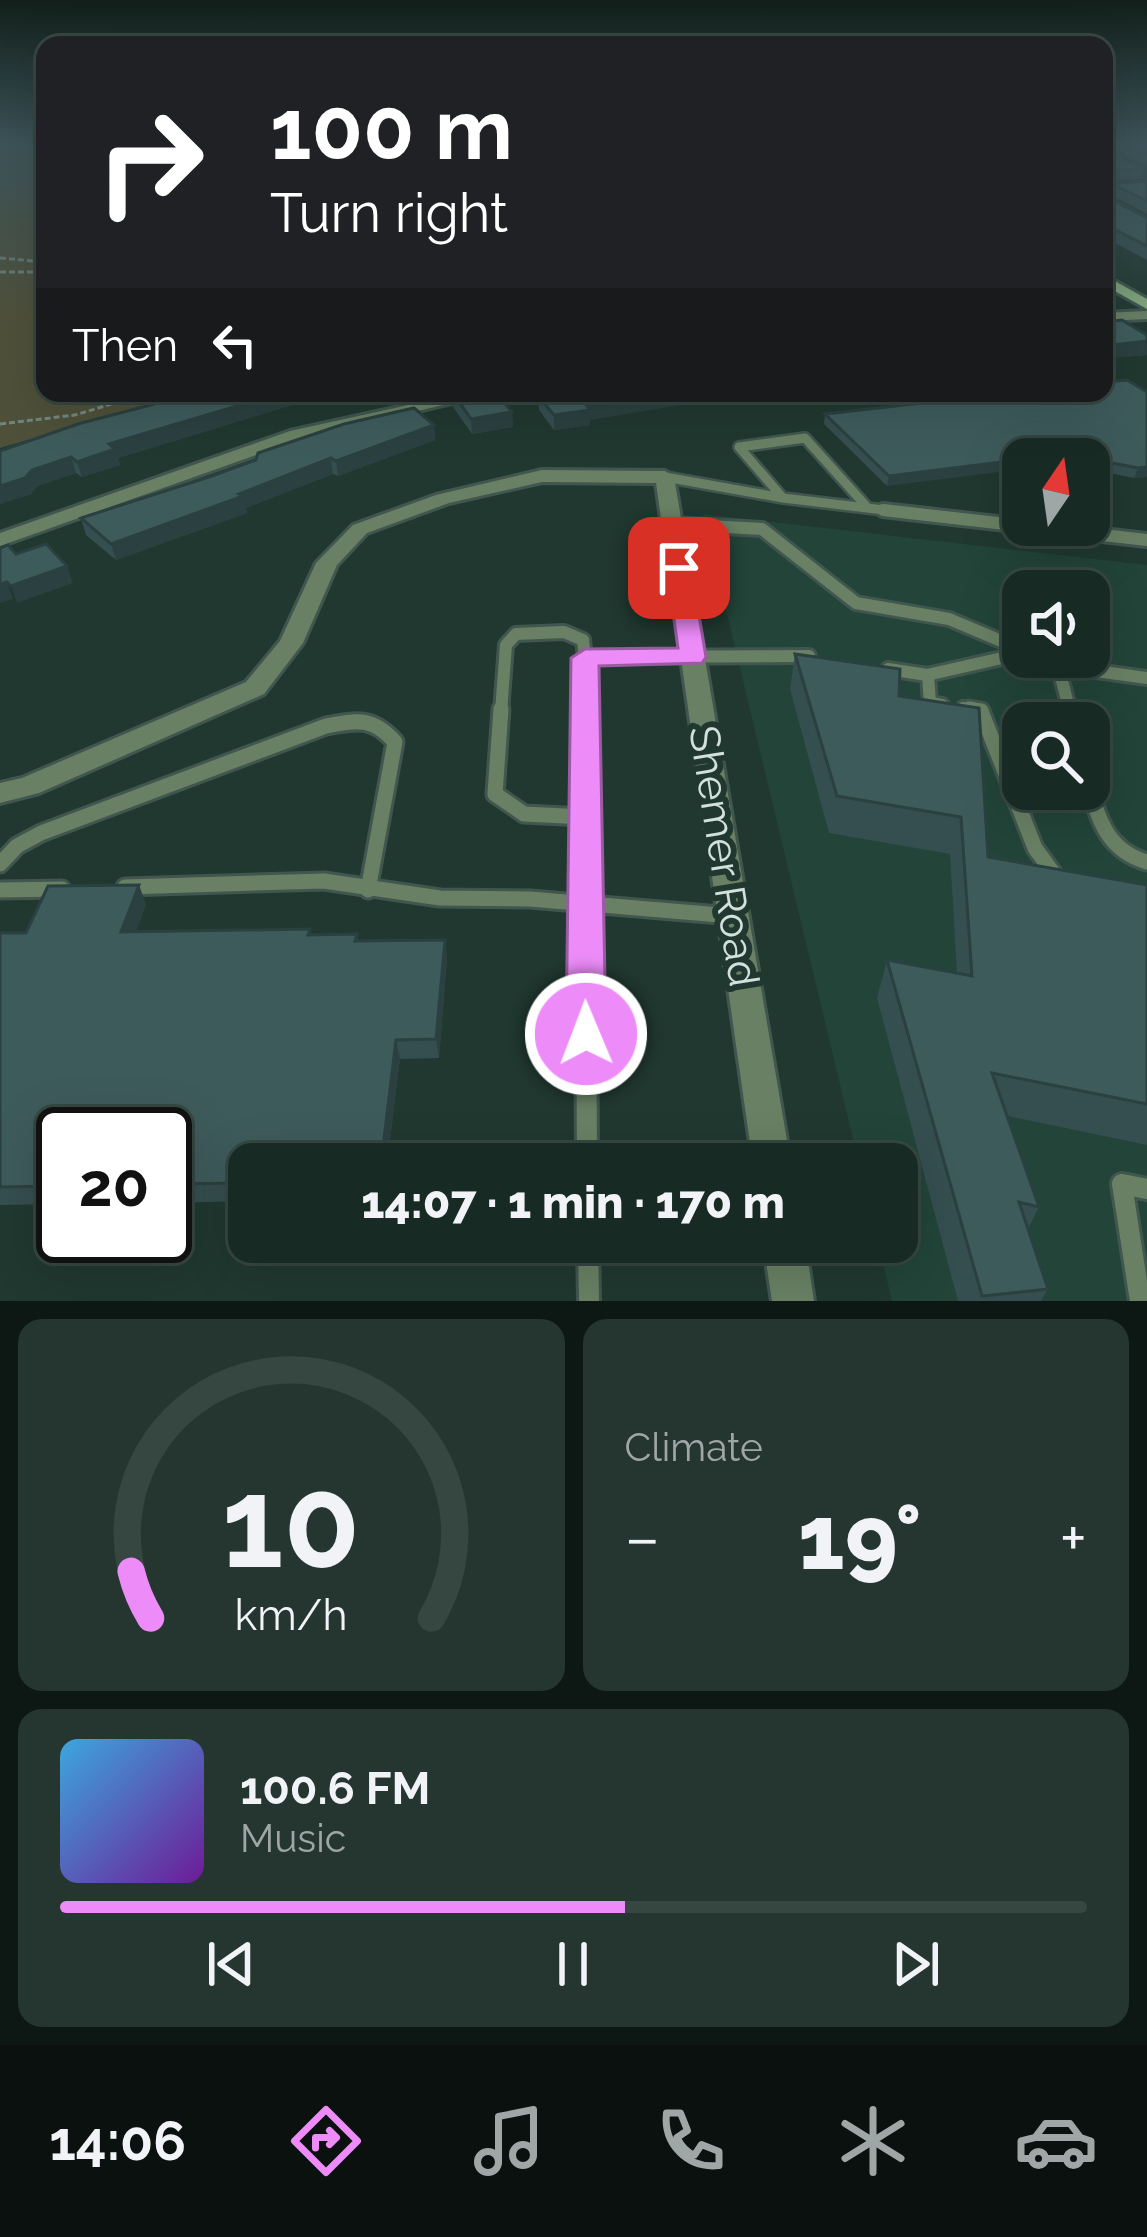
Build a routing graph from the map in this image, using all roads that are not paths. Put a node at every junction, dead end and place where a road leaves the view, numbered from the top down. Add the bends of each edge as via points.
1 (1113, 267) edge
2 (1113, 284) edge
3 (1147, 286) edge
4 (1147, 304) edge
5 (1113, 306) edge
6 (1147, 315) edge
7 (1113, 317) edge
8 (444, 402) edge
9 (664, 477) junction
10 (783, 498) junction
11 (867, 507) junction
12 (672, 524) junction
13 (0, 540) edge
14 (1147, 540) edge
15 (1002, 641) edge
16 (693, 657) junction
17 (585, 658) junction
18 (1002, 658) edge
19 (835, 661) edge
20 (881, 668) edge
21 (1110, 673) edge
22 (928, 675) junction
23 (1147, 678) edge
24 (0, 794) edge
25 (1095, 810) edge
26 (585, 817) junction
27 (1147, 862) edge
28 (0, 864) edge
29 (116, 887) edge
30 (70, 888) edge
31 (1072, 888) edge
32 (0, 890) edge
33 (368, 890) junction
34 (585, 905) junction
35 (733, 916) junction
36 (587, 1143) edge
37 (769, 1143) edge
38 (1147, 1189) edge
39 (588, 1263) edge
40 (788, 1263) edge
41 (589, 1301) edge
42 (794, 1301) edge
43 (1140, 1301) edge

1 - 3 main road
2 - 4 main road
4 - 5 street
6 - 7 street
8 - 13 street via 296,435
9 - 10 lane
9 - 12 street, Shemer Road
9 - 24 street via 542,476 443,499 360,530 326,563 291,644 255,688
10 - 11 lane
10 - 11 lane via 739,446 805,438
11 - 14 lane
12 - 15 lane via 762,529 856,603 949,619
12 - 16 street, Shemer Road
16 - 17 lane
16 - 19 lane via 789,653
16 - 35 street, Shemer Road
17 - 26 lane
17 - 26 lane via 583,640 564,632 516,634 506,645 495,794 526,817
18 - 22 lane
20 - 22 lane
21 - 23 lane
22 - 31 lane via 930,703 981,711 1035,848
25 - 27 lane via 1100,828 1130,859
26 - 34 lane
28 - 33 lane via 41,833 358,720 378,723 395,742
29 - 33 lane via 324,881
30 - 32 lane
33 - 34 lane
34 - 35 lane
34 - 36 lane
35 - 37 street, Shemer Road
38 - 43 lane via 1122,1184
39 - 41 lane
40 - 42 street

